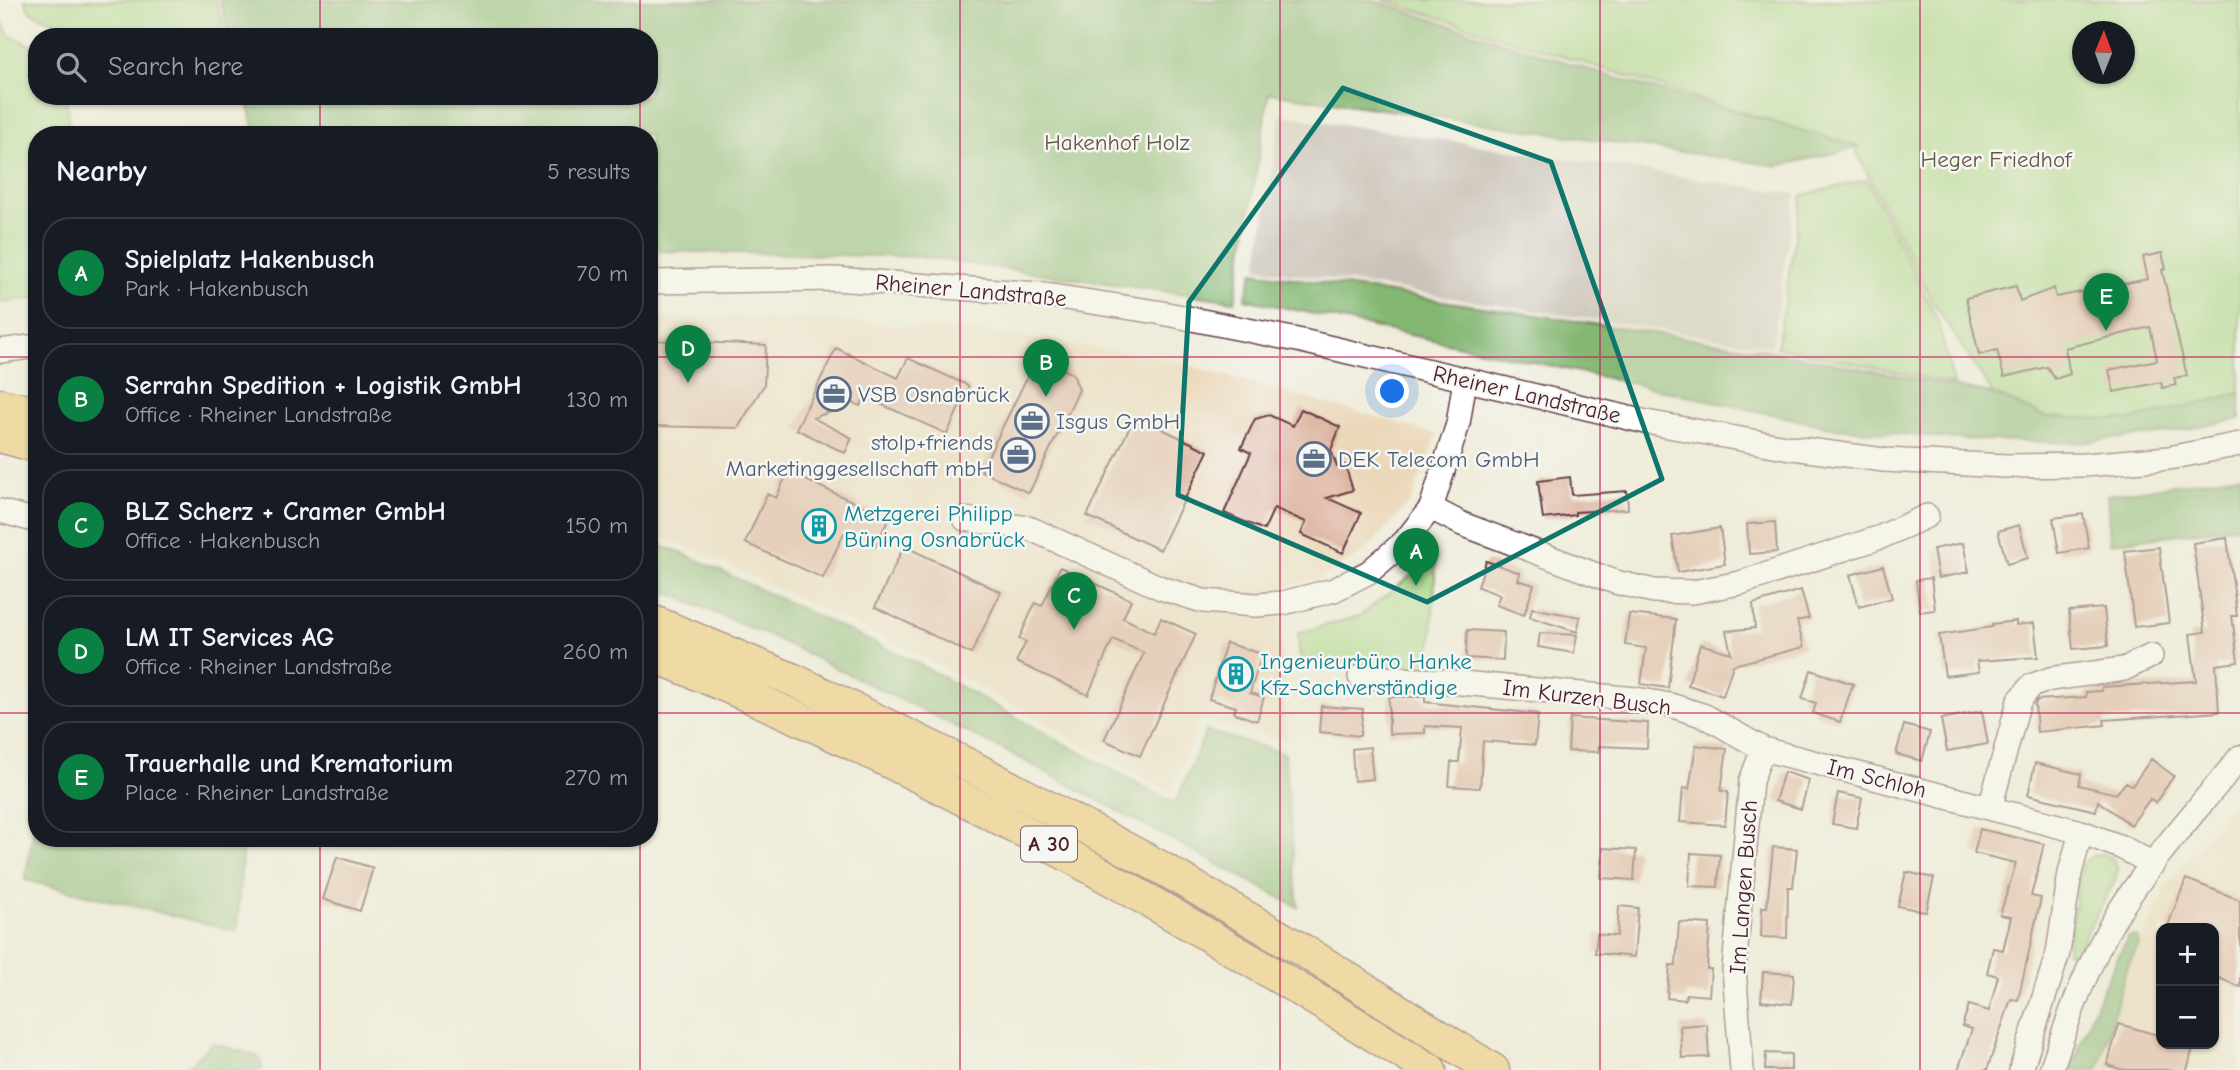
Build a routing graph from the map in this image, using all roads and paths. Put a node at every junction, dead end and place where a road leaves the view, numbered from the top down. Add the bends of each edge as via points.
1 (658, 282) edge
2 (28, 347) edge
3 (0, 351) edge
4 (1465, 379) junction
5 (0, 405) edge
6 (28, 411) edge
7 (2240, 444) edge
8 (1431, 508) junction
9 (0, 512) edge
10 (1927, 516) dead end
11 (28, 519) edge
12 (965, 519) dead end
13 (658, 624) edge
14 (2151, 656) dead end
15 (658, 658) edge
16 (1360, 677) dead end
17 (1763, 749) junction
18 (2240, 757) edge
19 (1990, 807) junction
20 (2081, 832) junction
21 (2153, 864) junction
22 (1430, 1070) edge
23 (1493, 1070) edge
24 (1742, 1070) edge
25 (2021, 1070) edge
26 (2051, 1070) edge

1 - 4 street, Rheiner Landstraße via 835,279 1039,294 1157,312
2 - 3 street
4 - 7 street, Rheiner Landstraße via 1646,422 1884,460 2007,466 2084,464 2169,458
4 - 8 street via 1458,424
5 - 6 highway
8 - 10 street via 1615,582 1654,591 1693,592 1740,583 1881,537
8 - 12 street via 1405,541 1369,572 1334,590 1256,605 1203,601 1161,589 1029,528
9 - 11 street
13 - 23 highway, A 30 via 796,681 1160,867
14 - 19 street via 2124,669 2031,686 2019,701
15 - 22 highway, A 30 via 816,728 1036,837 1177,916
16 - 17 street, Im Kurzen Busch via 1659,703 1705,716
17 - 19 street, Im Schloh
17 - 24 street, Im Langen Busch via 1751,781 1734,969
18 - 21 street
19 - 20 street, Im Schloh
20 - 21 street, Im Schloh
20 - 25 street via 2057,954
21 - 26 street via 2104,938

